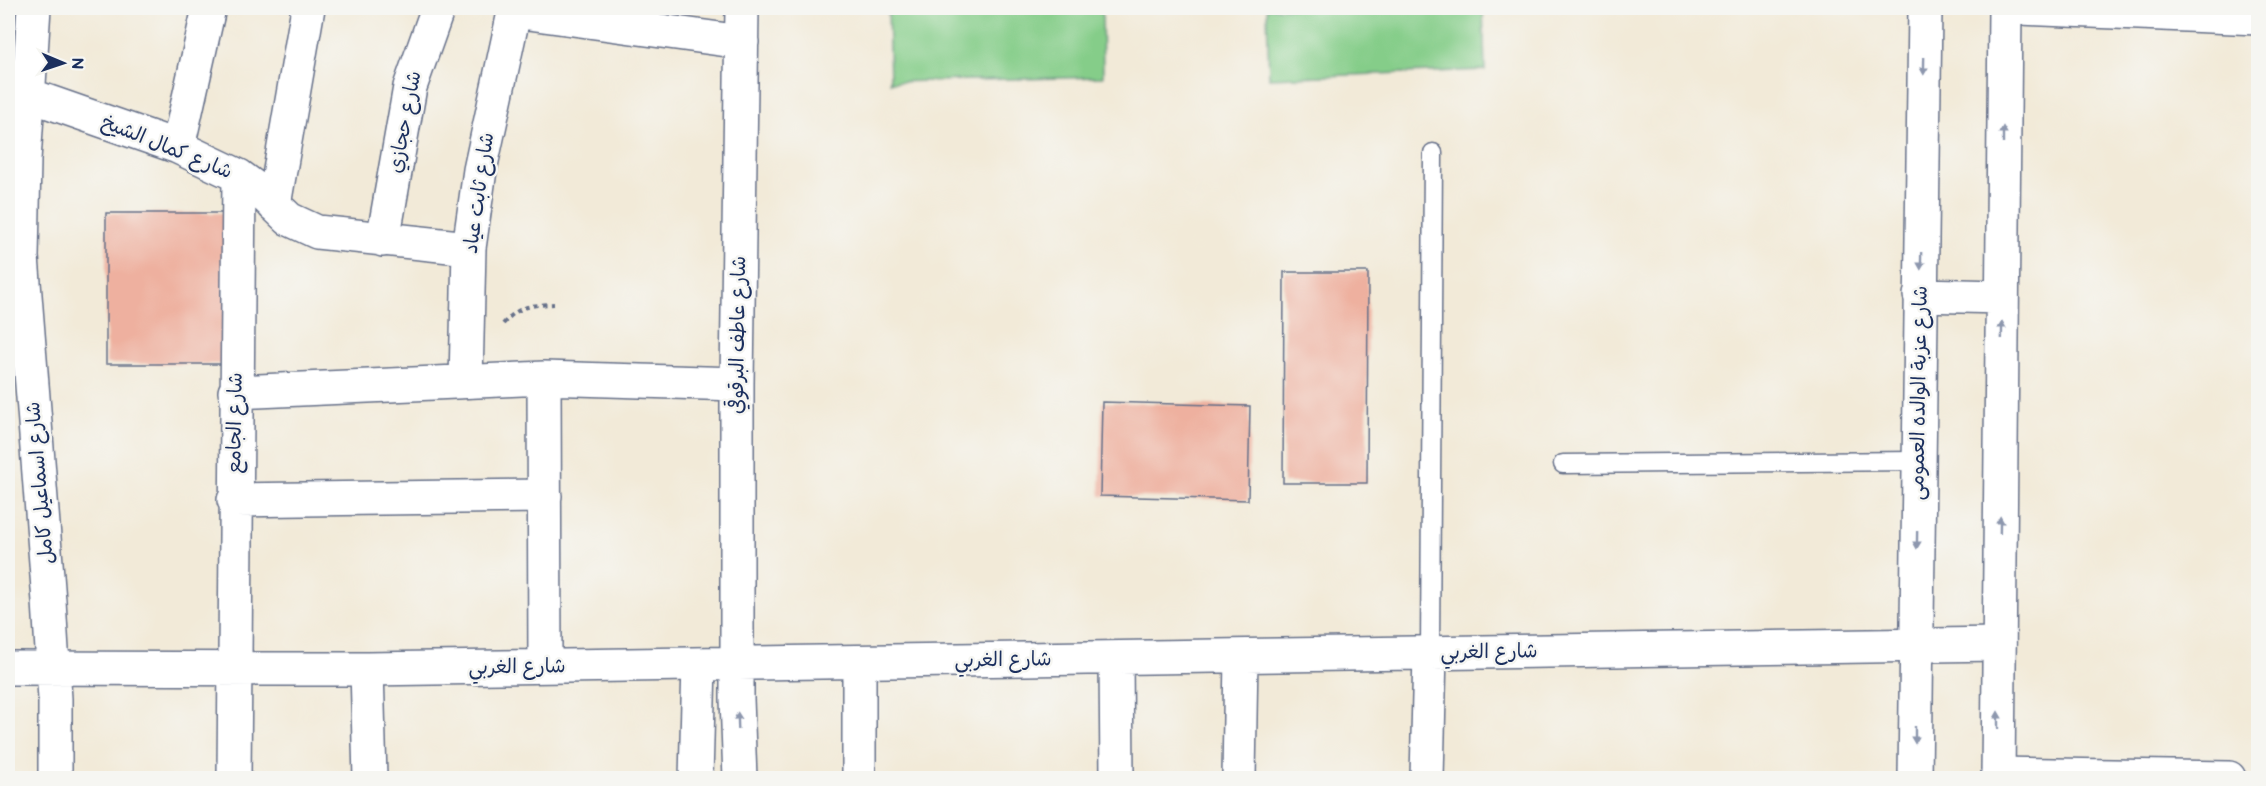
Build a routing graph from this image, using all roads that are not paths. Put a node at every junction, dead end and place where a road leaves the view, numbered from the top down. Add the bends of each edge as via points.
1 (34, 8) edge
2 (209, 8) edge
3 (308, 8) edge
4 (438, 8) edge
5 (742, 8) edge
6 (1925, 8) edge
7 (2005, 8) edge
8 (2020, 8) edge
9 (515, 9) edge
10 (2259, 18) edge
11 (742, 42) junction
12 (29, 95) junction
13 (178, 147) junction
14 (1433, 153) dead end
15 (239, 176) junction
16 (274, 205) junction
17 (15, 211) edge
18 (383, 240) junction
19 (469, 248) junction
20 (1920, 295) junction
21 (2002, 297) junction
22 (544, 378) junction
23 (466, 381) junction
24 (737, 384) junction
25 (235, 392) junction
26 (1918, 461) junction
27 (1563, 464) dead end
28 (545, 496) junction
29 (234, 500) junction
30 (1999, 644) junction
31 (1915, 645) junction
32 (1430, 653) junction
33 (1241, 656) junction
34 (1116, 659) junction
35 (859, 662) junction
36 (737, 663) junction
37 (699, 664) junction
38 (544, 666) junction
39 (8, 668) edge
40 (53, 668) junction
41 (233, 669) junction
42 (367, 669) junction
43 (1998, 776) edge
44 (55, 778) edge
45 (234, 778) edge
46 (370, 778) edge
47 (696, 778) edge
48 (740, 778) edge
49 (859, 778) edge
50 (1117, 778) edge
51 (1239, 778) edge
52 (1427, 778) edge
53 (1915, 778) edge
54 (2152, 778) edge
55 (2229, 778) edge

1 - 12 street, شارع اسماعيل كامل
2 - 13 street
3 - 16 street
4 - 18 street, شارع حجازي via 410,87
5 - 11 street, شارع عاطف البرقوقي
6 -> 20 street, شارع عزبة الوالده العمومى
21 -> 7 street
8 - 10 street
9 - 11 street
9 - 19 street, شارع ثابت عياد via 480,170
11 - 24 street, شارع عاطف البرقوقي
12 - 13 street, شارع كمال الشيخ
12 - 17 street, شارع اسماعيل كامل
13 - 15 street, شارع كمال الشيخ
14 - 32 lane
15 - 16 street, شارع كمال الشيخ
15 - 25 street, شارع الجامع
16 - 18 street, شارع كمال الشيخ via 300,226 317,232
17 - 40 street, شارع اسماعيل كامل via 22,257
18 - 19 street, شارع كمال الشيخ
19 - 23 street, شارع ثابت عياد
20 - 21 street
20 - 26 street, شارع عزبة الوالده العمومى
30 -> 21 street
22 - 23 street
22 - 24 street
22 - 28 street
23 - 25 street
24 - 36 street, شارع عاطف البرقوقي
25 - 29 street, شارع الجامع
26 - 27 lane
26 -> 31 street, شارع عزبة الوالده العمومى
28 - 29 street
28 - 38 street
29 - 41 street, شارع الجامع
30 - 31 street, شارع الغربي
43 -> 30 street
31 - 32 street, شارع الغربي
31 -> 53 street, شارع عزبة الوالده العمومى
32 - 33 street, شارع الغربي
32 - 52 street
33 - 34 street, شارع الغربي
33 - 51 street
34 - 35 street, شارع الغربي
34 - 50 street
35 - 36 street, شارع الغربي
35 - 49 street
36 - 37 street, شارع الغربي
48 -> 36 street, شارع عاطف البرقوقي
37 - 38 street, شارع الغربي
37 - 47 street
38 - 42 street, شارع الغربي
39 - 40 street, شارع الغربي
40 - 41 street, شارع الغربي
40 - 44 street, شارع اسماعيل كامل
41 - 42 street, شارع الغربي
41 - 45 street, شارع الجامع
42 - 46 street
43 - 54 street
54 - 55 street

